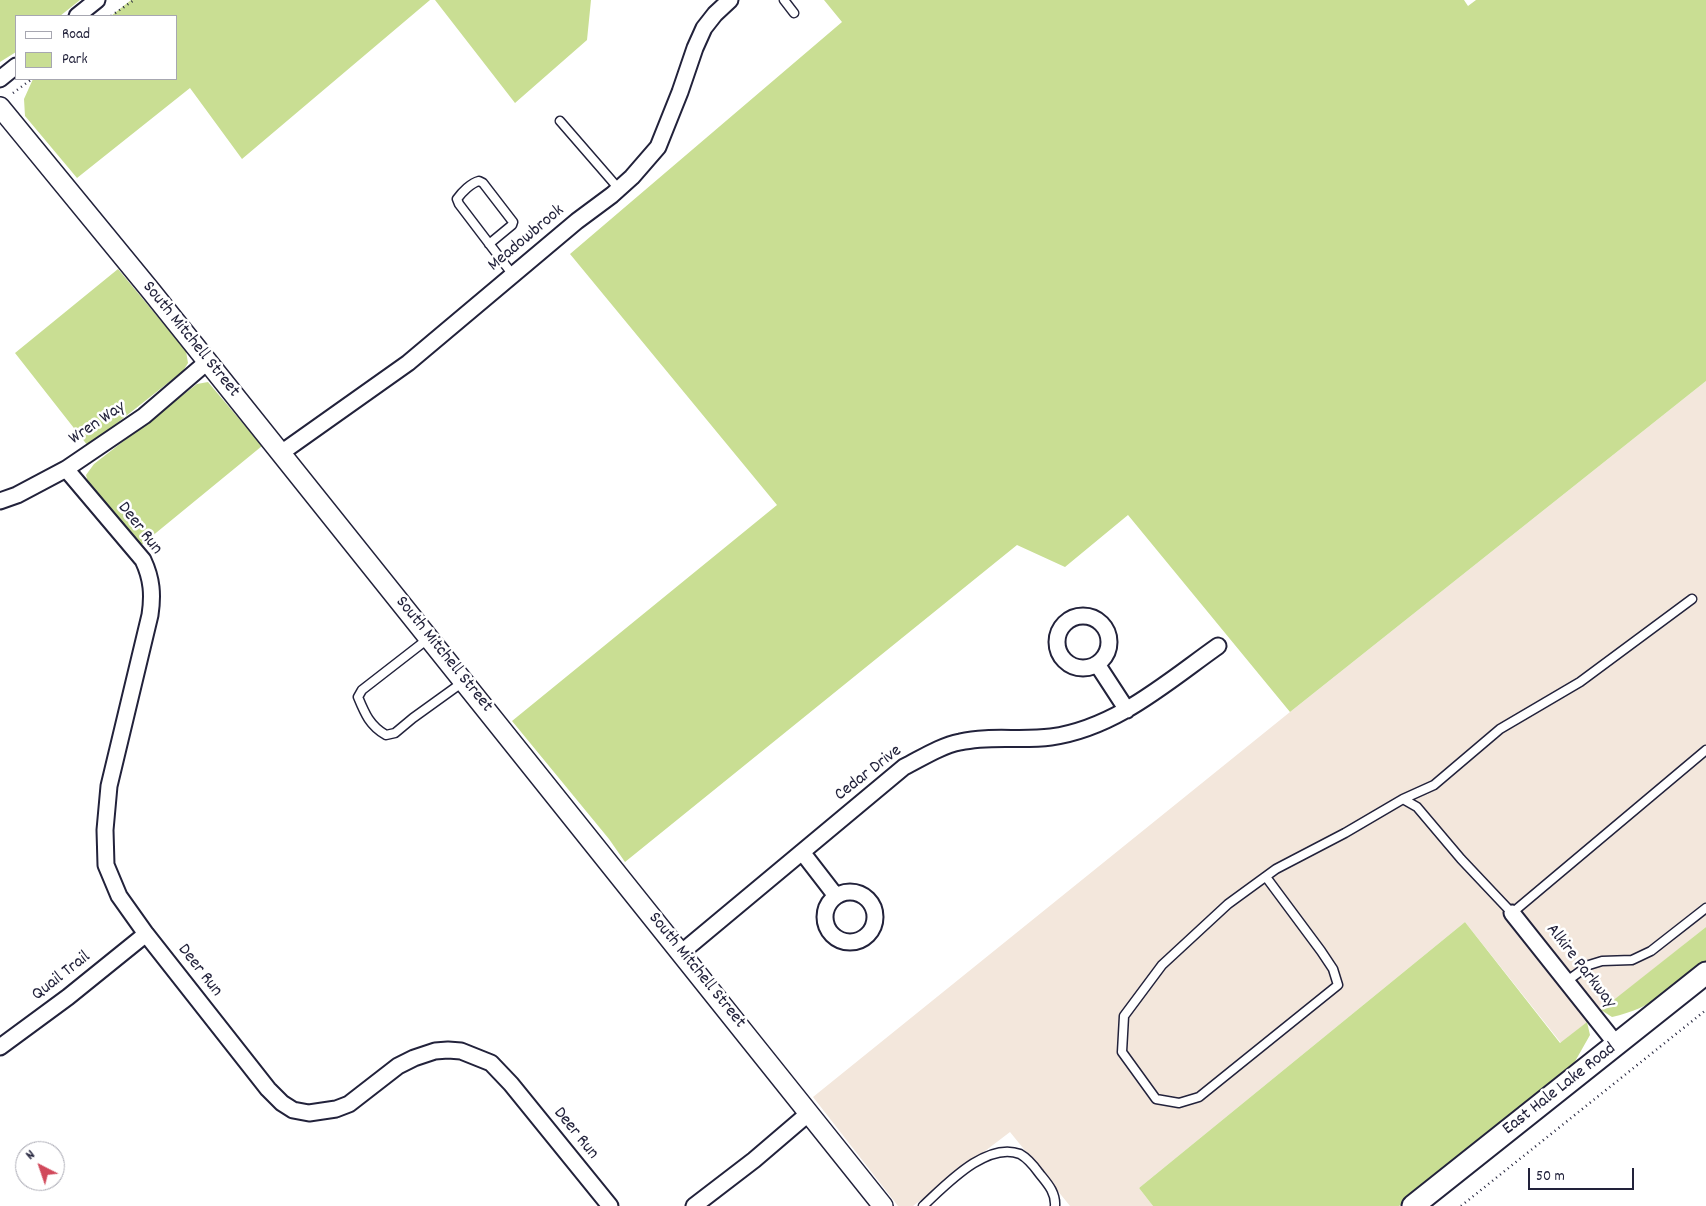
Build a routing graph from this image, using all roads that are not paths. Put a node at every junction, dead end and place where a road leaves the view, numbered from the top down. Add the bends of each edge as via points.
1 (97, 0) edge
2 (730, 0) edge
3 (784, 0) edge
4 (794, 13) dead end
5 (78, 15) edge
6 (15, 67) edge
7 (0, 80) edge
8 (6, 100) edge
9 (560, 121) dead end
10 (619, 189) junction
11 (490, 244) junction
12 (513, 275) junction
13 (207, 362) junction
14 (281, 453) junction
15 (66, 469) junction
16 (0, 501) edge
17 (1692, 599) dead end
18 (429, 638) junction
19 (1218, 646) dead end
20 (1097, 664) dead end
21 (463, 681) junction
22 (1127, 710) junction
23 (1706, 750) edge
24 (1403, 799) junction
25 (802, 852) junction
26 (1266, 877) junction
27 (836, 896) dead end
28 (1706, 908) edge
29 (1512, 913) junction
30 (146, 934) junction
31 (682, 952) junction
32 (1706, 973) edge
33 (1567, 981) junction
34 (1617, 1045) junction
35 (0, 1047) edge
36 (809, 1113) junction
37 (610, 1206) edge
38 (694, 1206) edge
39 (884, 1206) edge
40 (922, 1206) edge
41 (1055, 1206) edge
42 (1413, 1206) edge

1 - 5 street
2 - 10 street, Meadowbrook via 704,28 658,147
3 - 4 lane
6 - 7 street
8 - 13 street, South Mitchell Street
9 - 10 lane
10 - 12 street, Meadowbrook
11 - 11 lane via 457,198 479,181 513,222
11 - 12 lane
12 - 14 street, Meadowbrook via 408,363
13 - 14 street, South Mitchell Street
13 - 15 street, Wren Way via 144,416
14 - 18 street, South Mitchell Street
15 - 16 street, Wren Way
15 - 30 street, Deer Run via 143,560 152,582 150,615 109,786 105,830 106,865 119,896
17 - 24 lane via 1580,682 1500,729 1434,785
18 - 21 street, South Mitchell Street
18 - 21 lane via 362,690 358,697 375,729 386,735 395,733
19 - 22 street, Cedar Drive
20 - 22 street
21 - 31 street, South Mitchell Street
22 - 25 street, Cedar Drive via 1090,727 1051,737 978,739 939,749 904,767
23 - 29 lane
24 - 26 lane
24 - 29 lane via 1417,808
25 - 27 street
25 - 31 street, Cedar Drive
26 - 26 lane via 1228,904 1162,965 1124,1016 1122,1052 1156,1099 1179,1103 1199,1097 1338,985 1321,951
28 - 33 lane via 1651,952 1632,960 1589,964
29 - 33 street, Alkire Parkway
30 - 35 street, Quail Trail
30 - 37 street, Deer Run via 268,1089 293,1110 309,1113 336,1110 414,1058 435,1051 461,1051 491,1063
31 - 36 street, South Mitchell Street
32 - 34 main road, East Hale Lake Road
33 - 34 street, Alkire Parkway
34 - 42 main road, East Hale Lake Road
36 - 38 street
36 - 39 street, South Mitchell Street
40 - 41 lane via 975,1163 1007,1151 1021,1155 1033,1164 1052,1188

